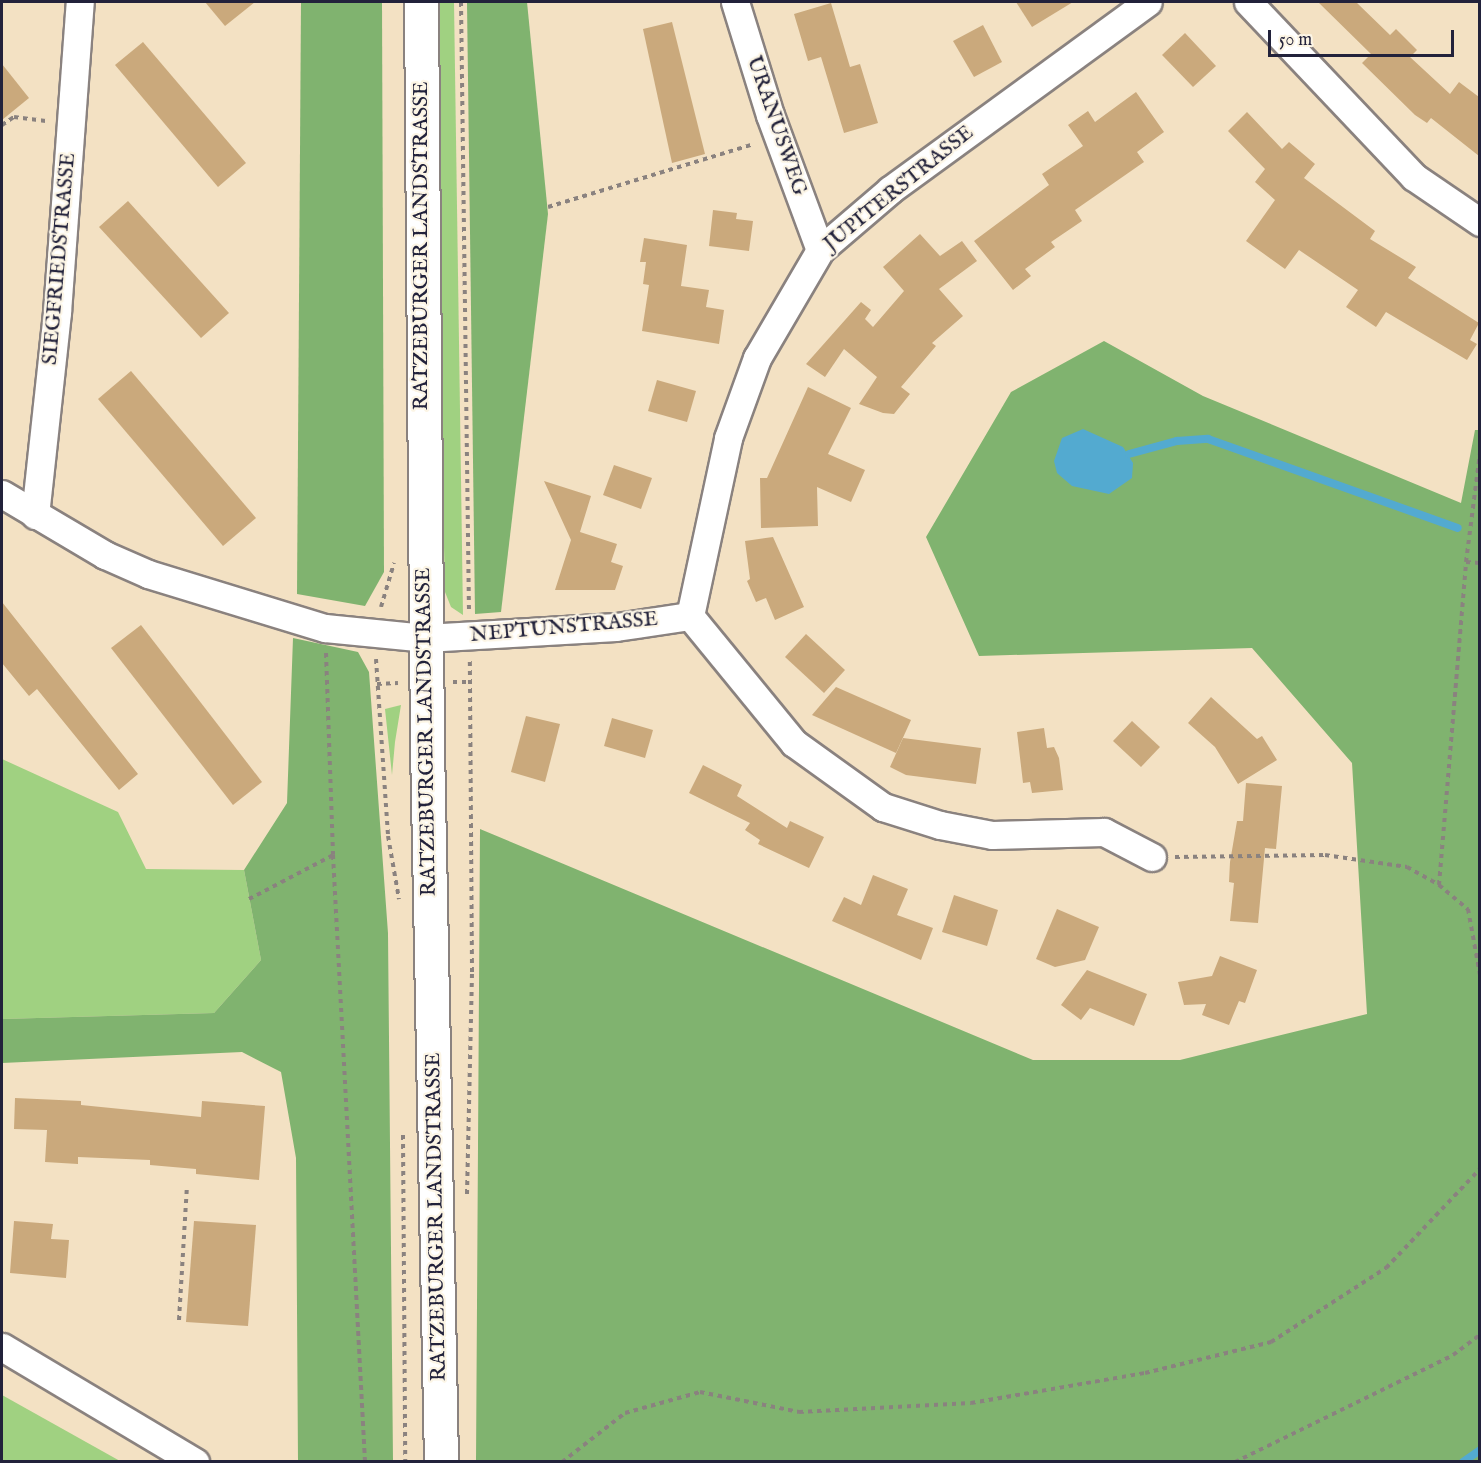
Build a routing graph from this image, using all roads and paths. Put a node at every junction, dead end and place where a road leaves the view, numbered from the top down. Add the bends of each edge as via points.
1 (80, 2) edge
2 (421, 2) edge
3 (461, 2) edge
4 (735, 2) edge
5 (1148, 2) edge
6 (1248, 2) edge
7 (71, 124) junction
8 (2, 125) edge
9 (778, 137) junction
10 (548, 207) dead end
11 (1479, 222) edge
12 (820, 250) junction
13 (1479, 452) edge
14 (2, 494) edge
15 (35, 515) junction
16 (395, 561) dead end
17 (1466, 562) junction
18 (1479, 563) edge
19 (690, 616) junction
20 (325, 628) junction
21 (377, 634) junction
22 (470, 636) junction
23 (425, 638) junction
24 (333, 855) junction
25 (1152, 857) joint
26 (1438, 885) junction
27 (249, 899) dead end
28 (399, 906) dead end
29 (1479, 975) edge
30 (403, 1125) dead end
31 (1479, 1170) edge
32 (187, 1186) dead end
33 (466, 1206) dead end
34 (180, 1320) dead end
35 (1479, 1335) edge
36 (2, 1347) edge
37 (195, 1461) edge
38 (365, 1461) edge
39 (405, 1461) edge
40 (441, 1461) edge
41 (562, 1461) edge
42 (1235, 1461) edge

1 - 7 street, SIEGFRIEDSTRASSE
2 - 23 main road, RATZEBURGER LANDSTRASSE
3 - 22 path
4 - 9 street, URANUSWEG
5 - 12 street, JUPITERSTRASSE via 890,190
6 - 11 street via 1414,177
7 - 8 path via 14,117
7 - 15 street, SIEGFRIEDSTRASSE via 57,312
9 - 10 path
9 - 12 street, URANUSWEG
12 - 19 street, JUPITERSTRASSE via 757,358 728,438
13 - 17 path
14 - 15 street, NEPTUNSTRASSE
15 - 20 street, NEPTUNSTRASSE via 105,555 148,574
16 - 21 path via 378,615
17 - 18 path
17 - 26 path
19 - 22 street, NEPTUNSTRASSE via 616,627
19 - 25 street via 794,743 883,807 940,825 992,835 1104,832
20 - 21 street, NEPTUNSTRASSE
20 - 24 path
21 - 23 street, NEPTUNSTRASSE
21 - 28 path via 388,826
22 - 23 street, NEPTUNSTRASSE
22 - 33 path via 471,1081
23 - 40 main road, RATZEBURGER LANDSTRASSE
24 - 27 path
24 - 38 path
25 - 26 path via 1325,855 1407,867
26 - 29 path via 1468,909
30 - 39 path
31 - 41 path via 1386,1268 1271,1342 1145,1373 971,1403 799,1412 700,1392 625,1413
32 - 34 path
35 - 42 path via 1453,1355
36 - 37 street

